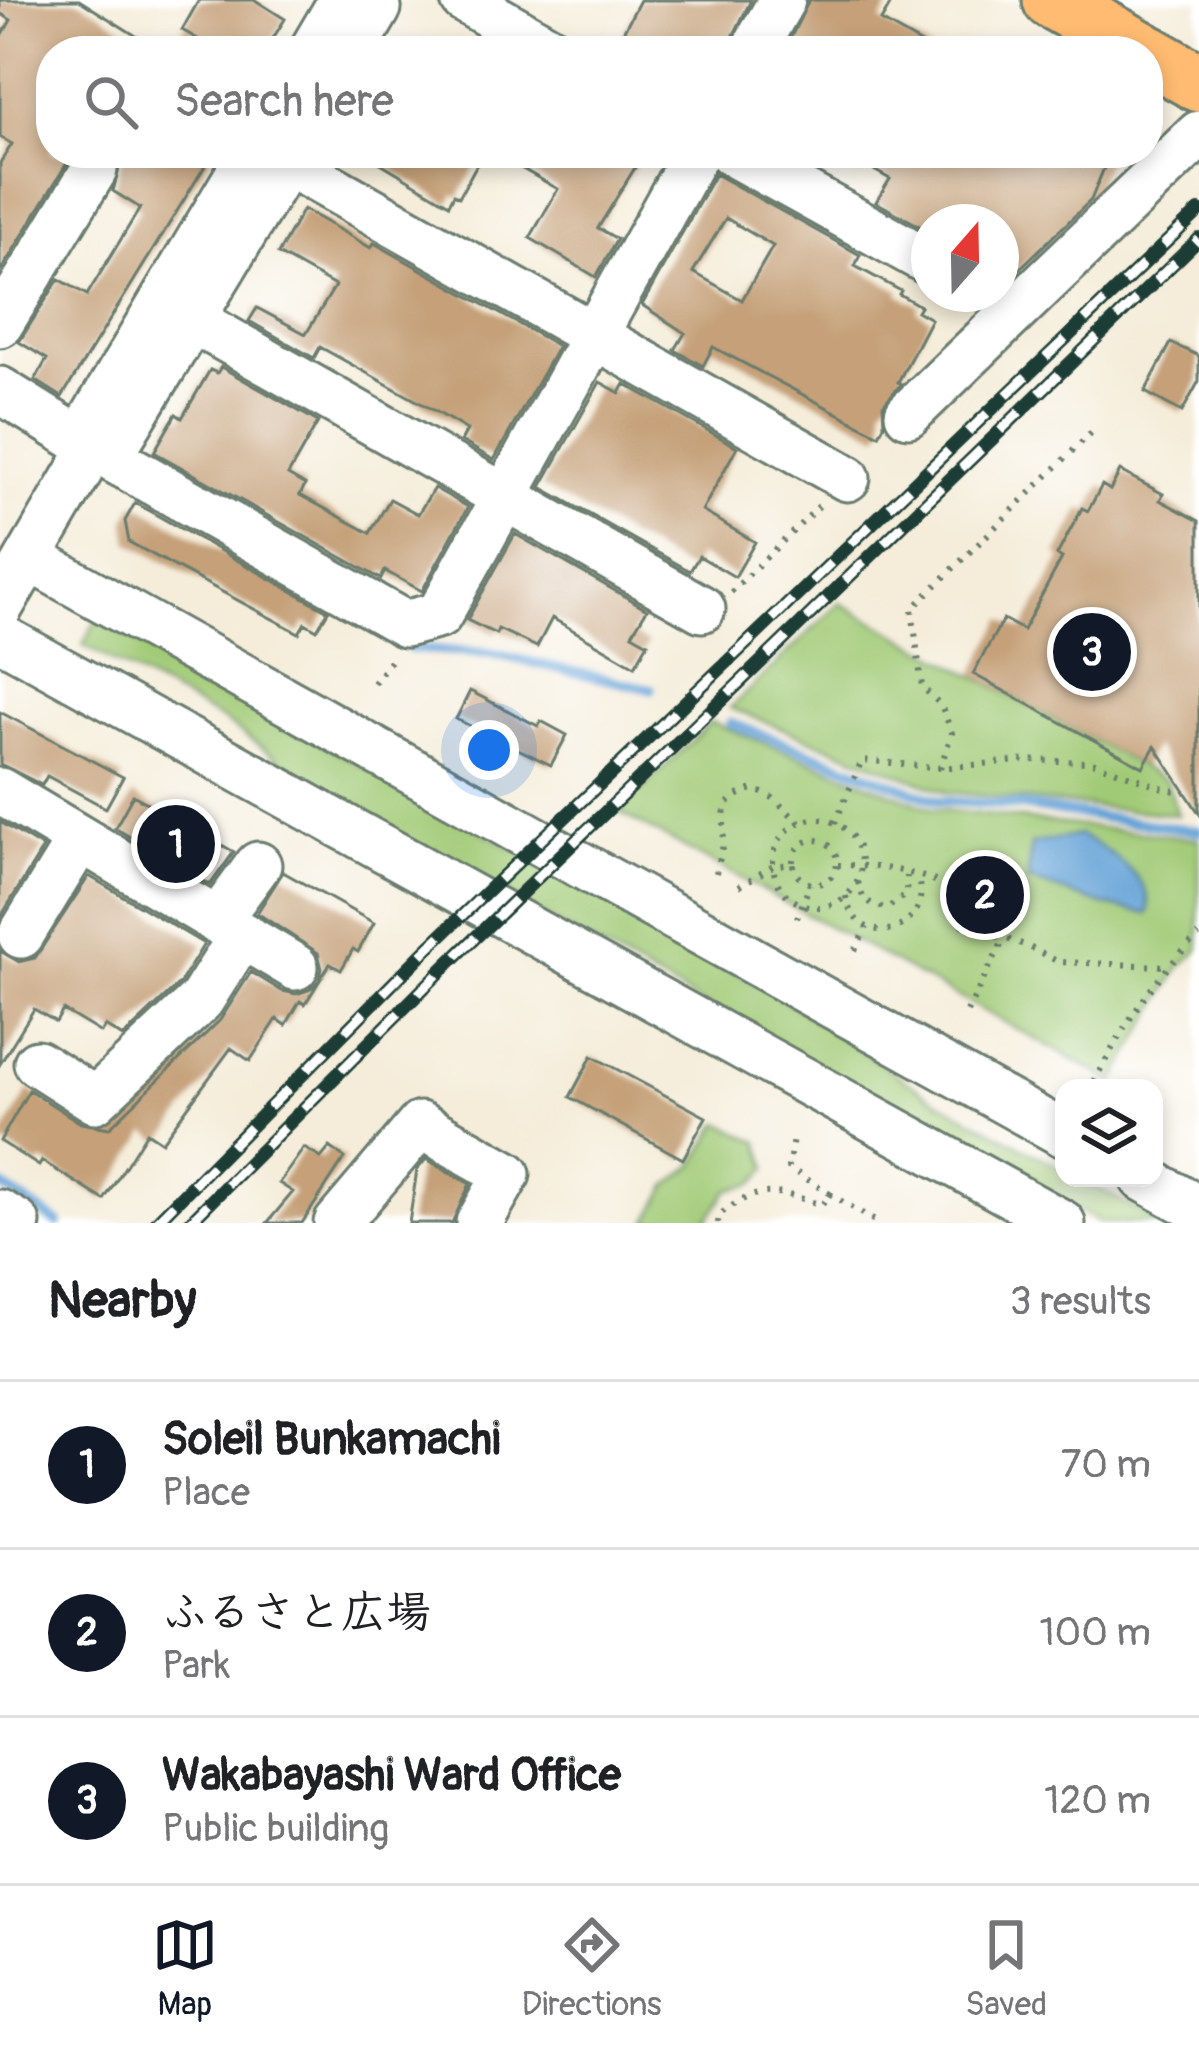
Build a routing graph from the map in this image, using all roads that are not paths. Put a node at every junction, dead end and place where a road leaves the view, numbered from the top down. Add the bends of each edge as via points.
1 (342, 0) edge
2 (374, 0) edge
3 (464, 0) edge
4 (782, 0) edge
5 (1052, 0) edge
6 (321, 36) edge
7 (361, 36) edge
8 (527, 36) edge
9 (762, 36) edge
10 (1117, 36) edge
11 (1163, 62) edge
12 (1199, 82) edge
13 (1199, 134) edge
14 (268, 168) edge
15 (270, 168) edge
16 (297, 168) edge
17 (688, 168) edge
18 (759, 168) edge
19 (94, 170) dead end
20 (911, 252) edge
21 (191, 319) junction
22 (0, 324) edge
23 (592, 338) junction
24 (0, 390) edge
25 (908, 414) dead end
26 (93, 448) junction
27 (848, 478) road end
28 (505, 495) junction
29 (29, 558) junction
30 (0, 607) edge
31 (702, 609) road end
32 (0, 637) edge
33 (0, 791) edge
34 (80, 839) junction
35 (258, 865) dead end
36 (230, 928) junction
37 (21, 935) dead end
38 (296, 968) dead end
39 (37, 1063) dead end
40 (1055, 1129) edge
41 (1159, 1187) edge
42 (1199, 1209) edge
43 (0, 1213) edge
44 (17, 1223) edge
45 (337, 1223) edge
46 (479, 1223) edge
47 (1062, 1223) edge

1 - 6 street
2 - 7 street via 378,8
3 - 8 street
4 - 9 street
5 - 10 main road
11 - 12 main road
13 - 25 street
14 - 26 street via 86,430
15 - 21 street
16 - 23 street
17 - 23 street
18 - 20 street
19 - 22 street
21 - 26 street via 115,447
21 - 28 street
23 - 27 street
23 - 28 street
24 - 26 street
26 - 28 street via 405,624 439,615
26 - 29 street
28 - 31 street
29 - 30 street
29 - 40 street
32 - 47 street
33 - 34 street
34 - 36 street
34 - 37 street
35 - 36 street
36 - 38 street
36 - 39 street via 201,1000 95,1100
41 - 42 street
43 - 44 street
45 - 46 street via 421,1124 507,1174

